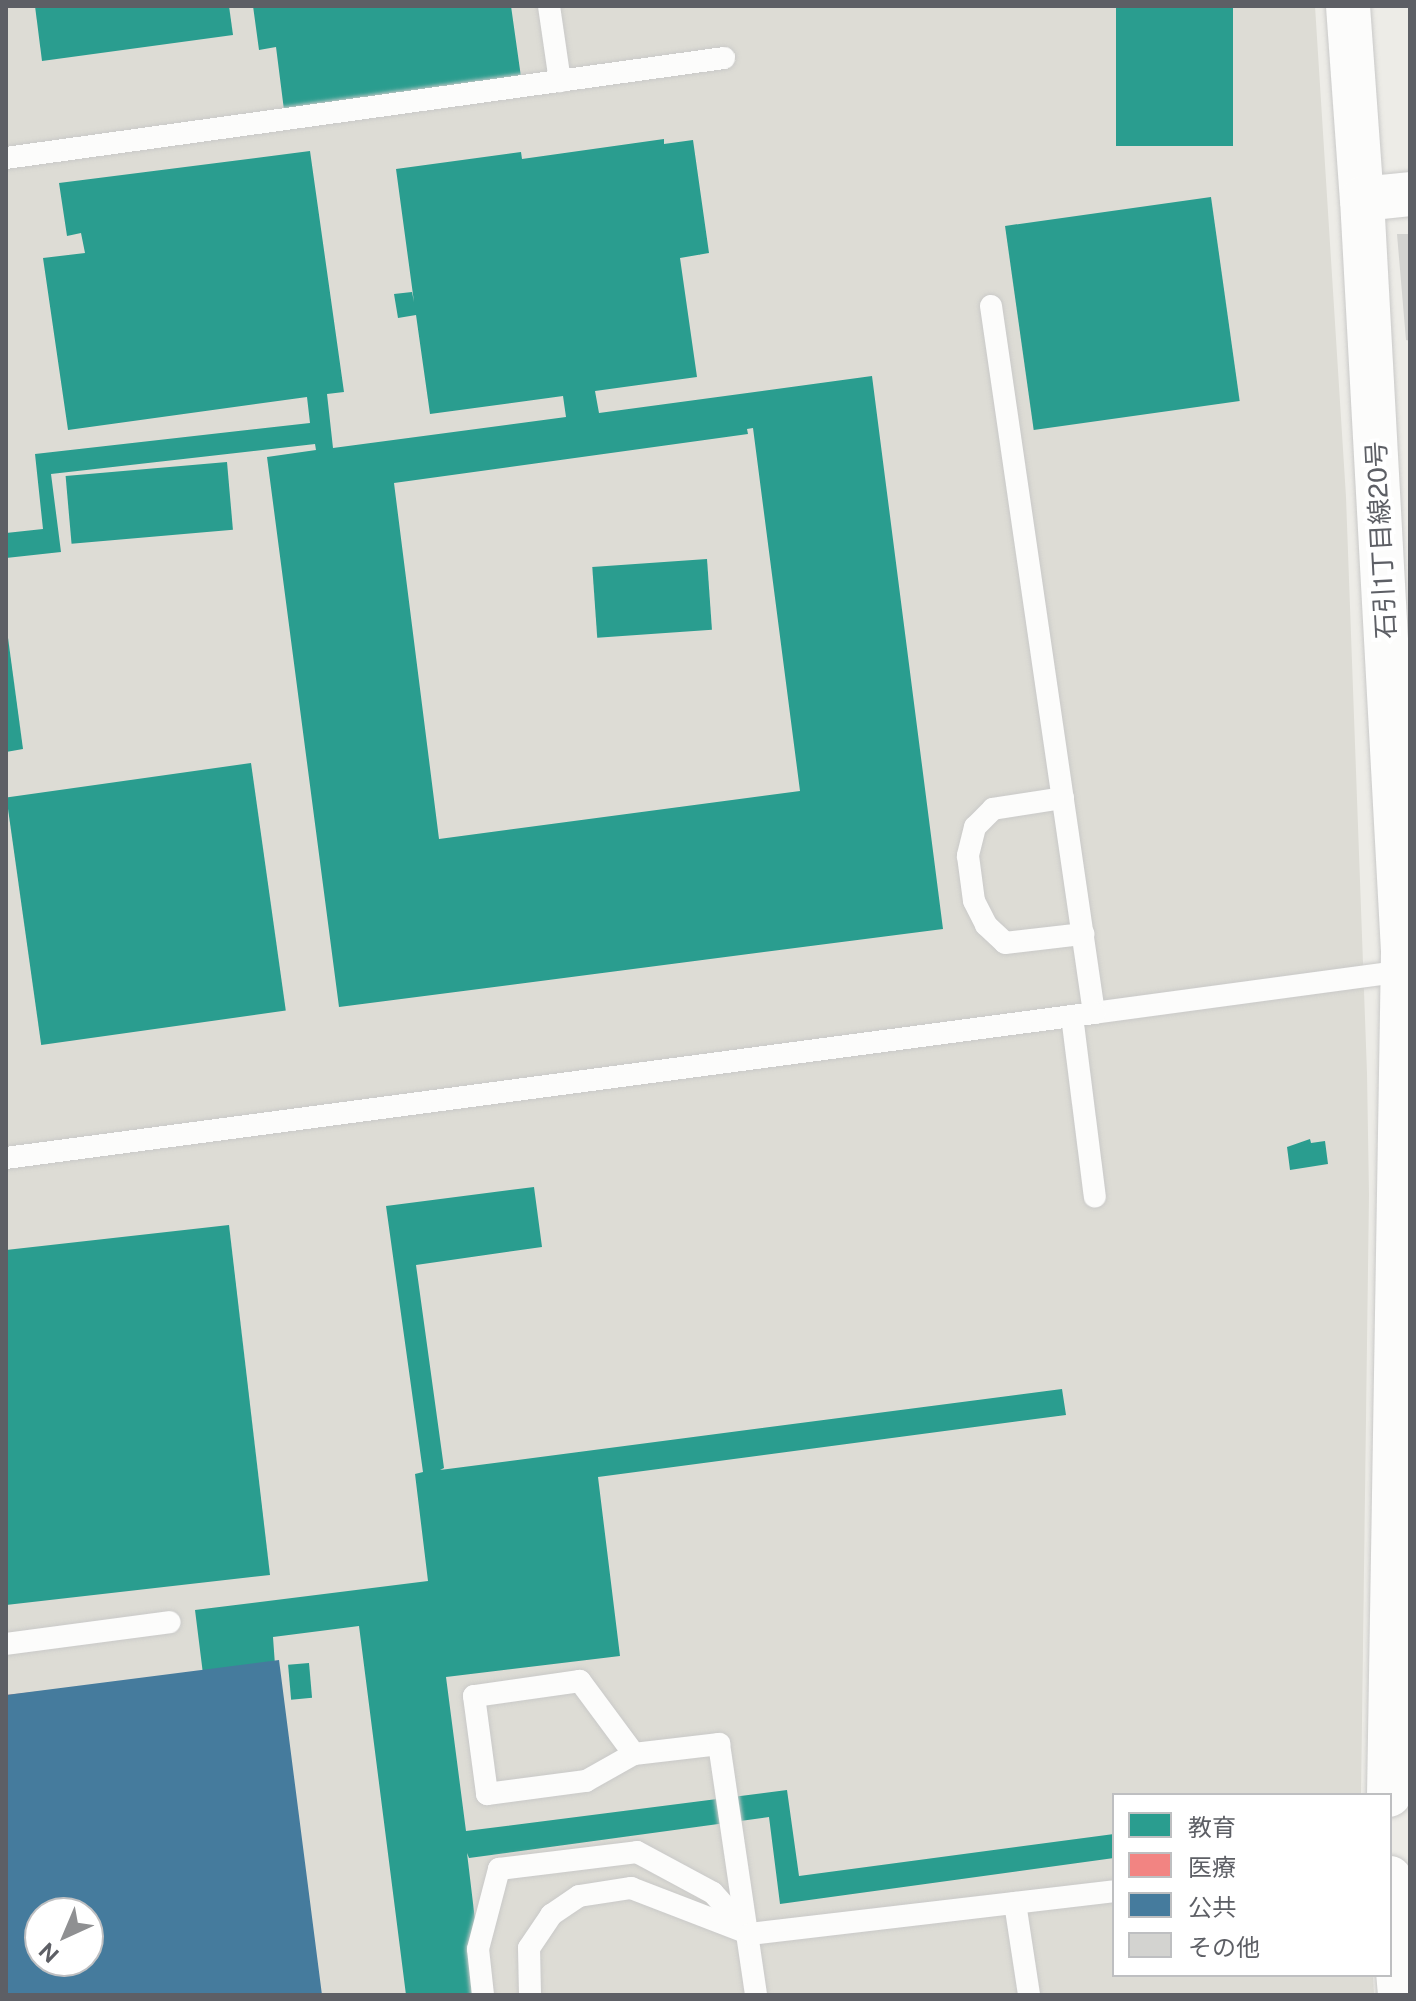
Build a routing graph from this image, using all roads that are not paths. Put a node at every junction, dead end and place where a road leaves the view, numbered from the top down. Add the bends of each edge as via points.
1 (549, 6) edge
2 (1348, 6) edge
3 (724, 58) dead end
4 (560, 81) junction
5 (6, 158) edge
6 (1410, 194) edge
7 (1362, 199) junction
8 (991, 306) dead end
9 (1063, 798) junction
10 (1083, 934) junction
11 (1405, 959) edge
12 (1083, 1015) junction
13 (6, 1158) edge
14 (1095, 1197) dead end
15 (1404, 1356) edge
16 (170, 1622) dead end
17 (6, 1644) edge
18 (634, 1754) junction
19 (1389, 1793) edge
20 (1112, 1891) edge
21 (1392, 1901) edge
22 (1015, 1903) junction
23 (750, 1934) junction
24 (483, 1995) edge
25 (530, 1995) edge
26 (756, 1995) edge
27 (1029, 1995) edge
28 (1400, 1995) edge

1 - 4 lane
2 - 7 street, 石引1丁目線20号
3 - 4 lane
4 - 5 lane
6 - 7 street
7 - 11 street, 石引1丁目線20号
8 - 9 lane
9 - 10 lane
9 - 10 lane via 993,809 975,827 968,856 974,901 986,925 1005,943
10 - 12 lane
11 - 12 lane
11 - 15 street, 石引1丁目線20号
12 - 13 lane
12 - 14 lane
15 - 19 street, 石引1丁目線20号
16 - 17 lane
18 - 18 lane via 586,1781 487,1794 474,1696 580,1681
18 - 23 lane via 719,1744
20 - 22 lane
21 - 28 street
22 - 23 lane
22 - 27 lane
23 - 24 lane via 713,1893 637,1852 499,1869 478,1949
23 - 25 lane via 631,1888 579,1896 551,1915 529,1948
23 - 26 lane

